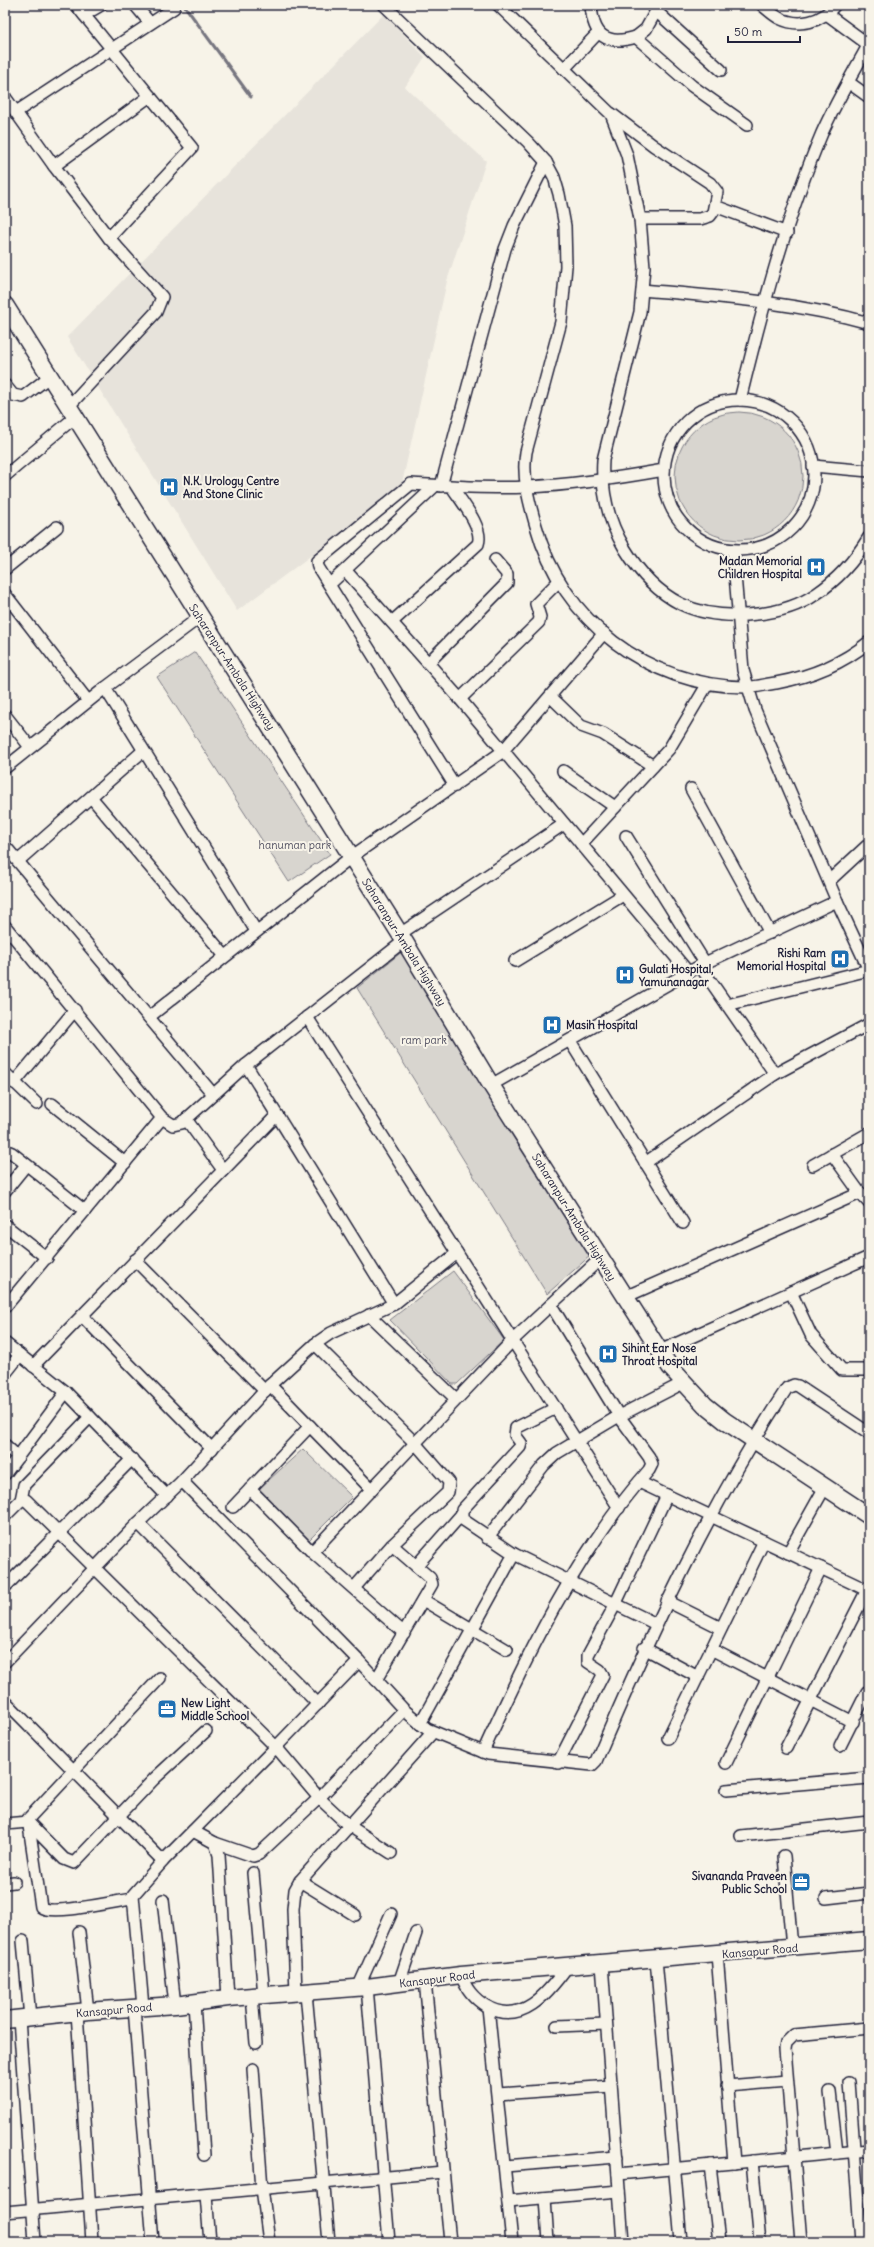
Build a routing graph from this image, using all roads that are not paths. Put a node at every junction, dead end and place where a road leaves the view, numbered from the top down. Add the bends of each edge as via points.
1 (76, 5) edge
2 (101, 5) edge
3 (135, 5) edge
4 (384, 5) edge
5 (498, 5) edge
6 (591, 5) edge
7 (762, 5) edge
8 (835, 5) edge
9 (174, 8) dead end
10 (656, 8) edge
11 (84, 15) junction
12 (828, 15) junction
13 (150, 23) junction
14 (598, 33) junction
15 (636, 37) junction
16 (869, 44) edge
17 (111, 48) junction
18 (564, 69) junction
19 (721, 70) dead end
20 (848, 82) junction
21 (150, 96) junction
22 (5, 97) edge
23 (869, 97) edge
24 (16, 112) junction
25 (611, 114) junction
26 (747, 126) dead end
27 (546, 162) junction
28 (54, 166) junction
29 (715, 206) junction
30 (640, 219) junction
31 (787, 233) junction
32 (110, 238) junction
33 (643, 290) junction
34 (764, 300) junction
35 (5, 305) edge
36 (869, 323) edge
37 (49, 377) junction
38 (5, 385) edge
39 (740, 400) junction
40 (71, 413) junction
41 (813, 466) junction
42 (664, 470) junction
43 (869, 471) edge
44 (5, 476) edge
45 (602, 481) junction
46 (438, 486) junction
47 (452, 487) junction
48 (526, 487) junction
49 (57, 527) dead end
50 (869, 537) edge
51 (733, 551) junction
52 (495, 560) dead end
53 (5, 569) edge
54 (346, 571) junction
55 (559, 581) junction
56 (330, 584) junction
57 (5, 594) edge
58 (737, 615) junction
59 (200, 617) junction
60 (392, 622) junction
61 (604, 634) junction
62 (869, 642) edge
63 (428, 663) junction
64 (707, 685) junction
65 (105, 688) junction
66 (747, 688) junction
67 (551, 697) junction
68 (460, 699) junction
69 (88, 701) junction
70 (5, 715) edge
71 (30, 748) junction
72 (143, 751) junction
73 (502, 752) junction
74 (653, 766) junction
75 (5, 768) edge
76 (563, 772) dead end
77 (456, 786) junction
78 (691, 789) dead end
79 (92, 797) junction
80 (615, 807) junction
81 (564, 824) junction
82 (626, 836) dead end
83 (581, 844) junction
84 (869, 844) edge
85 (5, 846) edge
86 (351, 857) junction
87 (18, 861) junction
88 (829, 881) junction
89 (623, 895) junction
90 (837, 901) junction
91 (5, 926) edge
92 (256, 931) junction
93 (770, 933) junction
94 (402, 938) junction
95 (865, 948) edge
96 (225, 956) junction
97 (515, 962) dead end
98 (703, 965) junction
99 (869, 970) edge
100 (688, 973) junction
101 (727, 1005) junction
102 (75, 1010) junction
103 (149, 1017) junction
104 (307, 1017) junction
105 (869, 1024) edge
106 (570, 1041) junction
107 (246, 1065) junction
108 (5, 1073) edge
109 (776, 1074) junction
110 (14, 1083) junction
111 (491, 1085) junction
112 (213, 1094) junction
113 (37, 1104) dead end
114 (52, 1104) dead end
115 (277, 1115) junction
116 (162, 1118) junction
117 (186, 1119) junction
118 (869, 1133) edge
119 (5, 1150) edge
120 (832, 1154) junction
121 (125, 1163) junction
122 (645, 1163) junction
123 (26, 1165) junction
124 (813, 1165) dead end
125 (223, 1170) junction
126 (5, 1190) edge
127 (860, 1193) junction
128 (869, 1203) edge
129 (85, 1211) junction
130 (683, 1223) dead end
131 (5, 1225) edge
132 (458, 1254) junction
133 (869, 1257) edge
134 (47, 1258) junction
135 (600, 1259) junction
136 (134, 1260) junction
137 (791, 1292) junction
138 (625, 1297) junction
139 (6, 1304) edge
140 (394, 1304) junction
141 (551, 1304) junction
142 (369, 1315) junction
143 (82, 1316) junction
144 (513, 1340) junction
145 (5, 1343) edge
146 (315, 1344) junction
147 (660, 1351) junction
148 (20, 1355) junction
149 (33, 1366) junction
150 (869, 1370) edge
151 (5, 1374) edge
152 (683, 1383) junction
153 (267, 1388) junction
154 (66, 1392) junction
155 (456, 1399) junction
156 (556, 1408) junction
157 (619, 1416) junction
158 (90, 1417) junction
159 (310, 1426) junction
160 (869, 1434) edge
161 (753, 1440) junction
162 (576, 1441) junction
163 (415, 1443) junction
164 (5, 1446) edge
165 (212, 1449) junction
166 (18, 1457) junction
167 (132, 1459) junction
168 (5, 1474) edge
169 (182, 1481) junction
170 (639, 1482) junction
171 (825, 1487) junction
172 (250, 1488) junction
173 (372, 1490) junction
174 (667, 1495) junction
175 (167, 1496) junction
176 (21, 1500) junction
177 (233, 1507) dead end
178 (619, 1508) junction
179 (461, 1515) junction
180 (5, 1516) edge
181 (711, 1516) junction
182 (869, 1516) edge
183 (138, 1522) junction
184 (58, 1533) junction
185 (487, 1538) junction
186 (764, 1541) junction
187 (392, 1545) junction
188 (312, 1552) junction
189 (788, 1552) junction
190 (514, 1554) junction
191 (416, 1566) junction
192 (94, 1568) junction
193 (821, 1568) junction
194 (569, 1581) junction
195 (5, 1587) edge
196 (354, 1588) junction
197 (868, 1589) edge
198 (423, 1600) junction
199 (667, 1600) junction
200 (615, 1605) junction
201 (656, 1624) junction
202 (721, 1628) junction
203 (472, 1630) junction
204 (404, 1633) junction
205 (644, 1648) junction
206 (711, 1649) junction
207 (507, 1650) dead end
208 (359, 1661) junction
209 (5, 1662) edge
210 (698, 1677) junction
211 (160, 1678) dead end
212 (768, 1678) junction
213 (376, 1680) junction
214 (867, 1692) dead end
215 (5, 1701) edge
216 (811, 1701) junction
217 (318, 1704) junction
218 (404, 1710) junction
219 (853, 1722) junction
220 (420, 1724) junction
221 (206, 1731) dead end
222 (432, 1733) junction
223 (668, 1738) dead end
224 (840, 1746) dead end
225 (276, 1747) junction
226 (786, 1748) dead end
227 (483, 1752) junction
228 (558, 1763) junction
229 (726, 1763) dead end
230 (72, 1770) junction
231 (869, 1778) edge
232 (726, 1790) dead end
233 (319, 1798) junction
234 (119, 1817) junction
235 (28, 1822) junction
236 (869, 1822) edge
237 (5, 1824) edge
238 (348, 1825) junction
239 (193, 1831) junction
240 (741, 1836) dead end
241 (215, 1843) junction
242 (391, 1853) dead end
243 (784, 1856) dead end
244 (163, 1861) junction
245 (253, 1873) dead end
246 (300, 1881) junction
247 (869, 1893) edge
248 (826, 1898) dead end
249 (132, 1899) junction
250 (163, 1900) dead end
251 (391, 1914) dead end
252 (355, 1915) dead end
253 (79, 1932) dead end
254 (416, 1933) dead end
255 (869, 1940) edge
256 (23, 1941) dead end
257 (792, 1948) junction
258 (716, 1954) junction
259 (656, 1959) junction
260 (602, 1964) junction
261 (568, 1967) junction
262 (461, 1975) junction
263 (425, 1980) junction
264 (399, 1983) junction
265 (362, 1988) junction
266 (301, 1993) junction
267 (258, 1996) junction
268 (228, 1998) junction
269 (194, 2003) junction
270 (175, 2005) junction
271 (488, 2007) junction
272 (139, 2008) junction
273 (82, 2012) junction
274 (18, 2019) edge
275 (606, 2024) junction
276 (557, 2026) dead end
277 (869, 2028) edge
278 (256, 2043) dead end
279 (253, 2069) dead end
280 (788, 2081) junction
281 (849, 2082) dead end
282 (611, 2086) junction
283 (727, 2086) junction
284 (830, 2092) dead end
285 (498, 2094) junction
286 (869, 2150) edge
287 (854, 2152) junction
288 (836, 2153) junction
289 (204, 2155) dead end
290 (617, 2157) junction
291 (794, 2157) junction
292 (752, 2161) junction
293 (734, 2163) junction
294 (710, 2165) junction
295 (505, 2166) junction
296 (674, 2169) junction
297 (443, 2172) junction
298 (618, 2174) junction
299 (382, 2178) junction
300 (322, 2183) junction
301 (262, 2188) junction
302 (619, 2191) junction
303 (206, 2195) junction
304 (151, 2198) junction
305 (545, 2198) junction
306 (508, 2201) junction
307 (89, 2203) junction
308 (32, 2210) junction
309 (5, 2212) edge
310 (35, 2242) edge
311 (92, 2242) edge
312 (153, 2242) edge
313 (210, 2242) edge
314 (269, 2242) edge
315 (329, 2242) edge
316 (389, 2242) edge
317 (450, 2242) edge
318 (512, 2242) edge
319 (548, 2242) edge
320 (623, 2242) edge
321 (680, 2242) edge
322 (719, 2242) edge
323 (760, 2242) edge
324 (801, 2242) edge
325 (861, 2242) edge

1 - 11 street
2 - 11 street
3 - 13 street
4 - 27 street
5 - 18 street
6 - 14 street
7 - 12 street via 778,18 792,23 810,22
8 - 12 street
9 - 13 street
10 - 15 street via 646,29
10 - 19 street
11 - 17 street
12 - 16 street
13 - 17 street
14 - 15 street via 607,39 616,40
14 - 18 street
15 - 26 street via 692,86
16 - 20 street
17 - 21 street
17 - 24 street
18 - 25 street
20 - 23 street
20 - 31 street via 822,134
21 - 28 street
21 - 32 street via 192,148
22 - 24 street
24 - 28 street
25 - 29 street via 710,183 717,192
25 - 30 street via 627,155
27 - 46 street via 505,249
27 - 48 street via 554,177 563,208 566,266 561,322 526,452
28 - 32 street
29 - 30 street via 710,216 704,219
29 - 31 street
30 - 33 street
31 - 34 street
32 - 40 street via 162,297 160,305
33 - 34 street
33 - 45 street via 640,312 603,460
34 - 36 street via 806,307
34 - 39 street
35 - 37 main road, Saharanpur-Ambala Highway
37 - 38 street via 23,397 13,395
37 - 40 main road, Saharanpur-Ambala Highway
39 - 41 street via 768,406 796,427 808,445
39 - 42 street via 718,403 697,413 680,428 669,448
40 - 44 street
40 - 59 main road, Saharanpur-Ambala Highway
41 - 43 street
41 - 51 street via 813,488 806,509 793,527 776,541 755,549
42 - 45 street
42 - 51 street via 666,494 675,515 690,533 711,545
45 - 48 street
45 - 58 street via 608,514 619,539 634,563 652,584 682,604 704,612
46 - 47 street
46 - 54 street
46 - 56 street via 411,484 320,558 317,561 318,566
47 - 48 street
47 - 60 street via 478,527 478,544
48 - 55 street via 542,546
49 - 53 street
50 - 58 street via 852,563 815,596 775,611
51 - 58 street
52 - 63 street via 507,574 507,584
54 - 56 street
54 - 60 street
55 - 61 street
55 - 68 street via 536,604 539,622
56 - 77 street
57 - 69 street
58 - 66 street
59 - 65 street
59 - 86 main road, Saharanpur-Ambala Highway
60 - 63 street
61 - 64 street via 648,665 686,680
61 - 67 street
62 - 66 street via 837,663 804,676
63 - 68 street
64 - 66 street
64 - 74 street via 675,740
65 - 69 street
65 - 72 street
66 - 88 street
67 - 73 street
67 - 74 street via 581,726 603,734
68 - 73 street
69 - 71 street
70 - 71 street
71 - 75 street
72 - 79 street
72 - 92 street
73 - 77 street
73 - 81 street
74 - 80 street
76 - 80 street
77 - 86 street
78 - 93 street
79 - 87 street
79 - 96 street
80 - 83 street
81 - 83 street
81 - 94 street
82 - 98 street
83 - 89 street
84 - 88 street
85 - 87 street
86 - 92 street
86 - 94 main road, Saharanpur-Ambala Highway
87 - 103 street
88 - 90 street
89 - 97 street
89 - 100 street
90 - 93 street
90 - 95 street
91 - 102 street
92 - 96 street
93 - 98 street
94 - 104 street
94 - 111 main road, Saharanpur-Ambala Highway
95 - 99 street
96 - 103 street
98 - 100 street
98 - 101 street
99 - 101 street
100 - 106 street
101 - 109 street
102 - 110 street
102 - 116 street
103 - 112 street
104 - 107 street
104 - 132 street
105 - 109 street
106 - 111 street
106 - 122 street
107 - 112 street
107 - 115 street
108 - 110 street
109 - 122 street
110 - 113 street
111 - 135 main road, Saharanpur-Ambala Highway
112 - 117 street
114 - 121 street
115 - 125 street
115 - 140 street
116 - 117 street via 173,1126
116 - 121 street
117 - 125 street
118 - 120 street
119 - 123 street
120 - 124 street
120 - 127 street
121 - 129 street
122 - 130 street
123 - 126 street
123 - 129 street
125 - 136 street
127 - 128 street
127 - 138 street
129 - 134 street
131 - 134 street
132 - 140 street
132 - 144 street
133 - 137 street
134 - 139 street
135 - 138 main road, Saharanpur-Ambala Highway
135 - 141 street
136 - 143 street
136 - 153 street
137 - 147 street
137 - 150 street via 811,1335 842,1370
138 - 147 main road, Saharanpur-Ambala Highway
140 - 142 street
141 - 144 street
141 - 157 street
142 - 146 street via 331,1333
142 - 155 street
143 - 149 street
143 - 165 street
144 - 155 street
144 - 156 street
145 - 148 street
146 - 153 street
146 - 163 street
147 - 152 main road, Saharanpur-Ambala Highway
148 - 149 street
148 - 151 street
149 - 154 street
152 - 157 street
152 - 161 main road, Saharanpur-Ambala Highway via 705,1405
153 - 159 street
153 - 165 street
154 - 158 street
154 - 166 street
155 - 163 street
156 - 162 street
156 - 179 street via 516,1428 515,1435 521,1443 520,1447 462,1510
157 - 162 street
157 - 170 street via 652,1464
158 - 167 street
158 - 176 street via 24,1485
159 - 172 street
159 - 173 street
160 - 161 street via 794,1385 787,1388
161 - 171 main road, Saharanpur-Ambala Highway
161 - 181 street
162 - 178 street
162 - 185 street via 557,1452 544,1465
163 - 173 street
163 - 187 street via 449,1482 450,1487 448,1492
164 - 166 street
165 - 169 street
166 - 168 street
167 - 175 street
167 - 184 street
169 - 175 street
169 - 208 street
170 - 174 street
170 - 178 street
171 - 182 main road, Saharanpur-Ambala Highway
171 - 189 street
172 - 177 street
172 - 188 street
173 - 188 street
174 - 181 street
174 - 200 street
175 - 183 street
176 - 180 street
176 - 184 street via 26,1500
178 - 194 street
179 - 185 street via 465,1523
179 - 191 street
181 - 186 street
181 - 199 street
183 - 192 street
183 - 217 street
184 - 192 street
184 - 195 street
185 - 190 street
186 - 189 street
186 - 202 street
187 - 191 street
187 - 196 street
188 - 196 street
189 - 193 street
190 - 194 street
190 - 203 street
191 - 198 street via 432,1581
192 - 209 street
192 - 225 street
193 - 197 street
193 - 212 street
194 - 200 street
194 - 227 street via 519,1672
196 - 204 street
197 - 216 street
198 - 203 street
198 - 204 street
199 - 201 street
199 - 202 street
200 - 201 street
200 - 228 street via 588,1655 588,1662 603,1672 602,1678
201 - 205 street
202 - 206 street
203 - 207 street
203 - 220 street
204 - 213 street
205 - 210 street
205 - 228 street via 596,1761 592,1765
206 - 210 street
206 - 212 street
208 - 213 street
208 - 217 street
210 - 223 street
211 - 230 street
212 - 216 street
212 - 229 street
213 - 218 street
214 - 219 street
215 - 230 street
216 - 219 street
216 - 226 street
217 - 225 street
218 - 220 street
218 - 233 street
219 - 224 street
220 - 222 street
221 - 234 street via 154,1779
222 - 227 street
222 - 238 street
225 - 233 street
225 - 239 street
227 - 228 street
230 - 234 street
230 - 235 street via 31,1815
231 - 232 street
233 - 238 street
233 - 241 street via 257,1856
234 - 235 street via 74,1863 64,1859
234 - 244 street
235 - 237 street
235 - 249 street via 43,1909 50,1911
236 - 240 street
238 - 242 street
238 - 246 street
239 - 241 street
239 - 244 street
241 - 268 street via 221,1868
243 - 257 street
244 - 249 street via 135,1892
245 - 267 street
246 - 252 street
246 - 266 street via 294,1898
247 - 248 street
249 - 272 street
250 - 270 street
251 - 265 street
253 - 273 street
254 - 264 street
255 - 257 main road, Kansapur Road
256 - 274 street
257 - 258 main road, Kansapur Road
258 - 259 main road, Kansapur Road
258 - 283 street
259 - 260 main road, Kansapur Road
259 - 296 street
260 - 261 main road, Kansapur Road
260 - 275 street
261 - 262 main road, Kansapur Road
261 - 271 street via 541,1997 526,2009 501,2013
262 - 263 main road, Kansapur Road
262 - 271 street via 468,1990
263 - 264 main road, Kansapur Road
263 - 297 street
264 - 265 main road, Kansapur Road
265 - 266 main road, Kansapur Road
265 - 299 street
266 - 267 main road, Kansapur Road
266 - 300 street
267 - 268 main road, Kansapur Road
267 - 278 street
268 - 269 main road, Kansapur Road
269 - 270 main road, Kansapur Road
269 - 289 street
270 - 272 main road, Kansapur Road
271 - 285 street
272 - 273 main road, Kansapur Road
272 - 304 street
273 - 274 main road, Kansapur Road
273 - 307 street
274 - 308 street
275 - 276 street
275 - 282 street
277 - 280 street via 794,2035 785,2049
279 - 301 street
280 - 283 street
280 - 291 street
281 - 287 street
282 - 285 street
282 - 290 street
283 - 293 street
284 - 288 street
285 - 295 street
286 - 287 street
287 - 288 street
287 - 325 street
288 - 291 street
290 - 295 street
290 - 298 street
291 - 292 street
291 - 324 street
292 - 293 street
292 - 323 street
293 - 294 street
294 - 296 street
294 - 322 street
295 - 306 street
296 - 298 street
296 - 321 street
297 - 299 street
297 - 317 street
298 - 302 street
299 - 300 street
299 - 316 street
300 - 301 street
300 - 315 street
301 - 303 street
301 - 314 street
302 - 305 street
302 - 320 street
303 - 304 street
303 - 313 street
304 - 307 street
304 - 312 street
305 - 306 street
305 - 319 street
306 - 318 street
307 - 308 street
307 - 311 street
308 - 309 street
308 - 310 street

